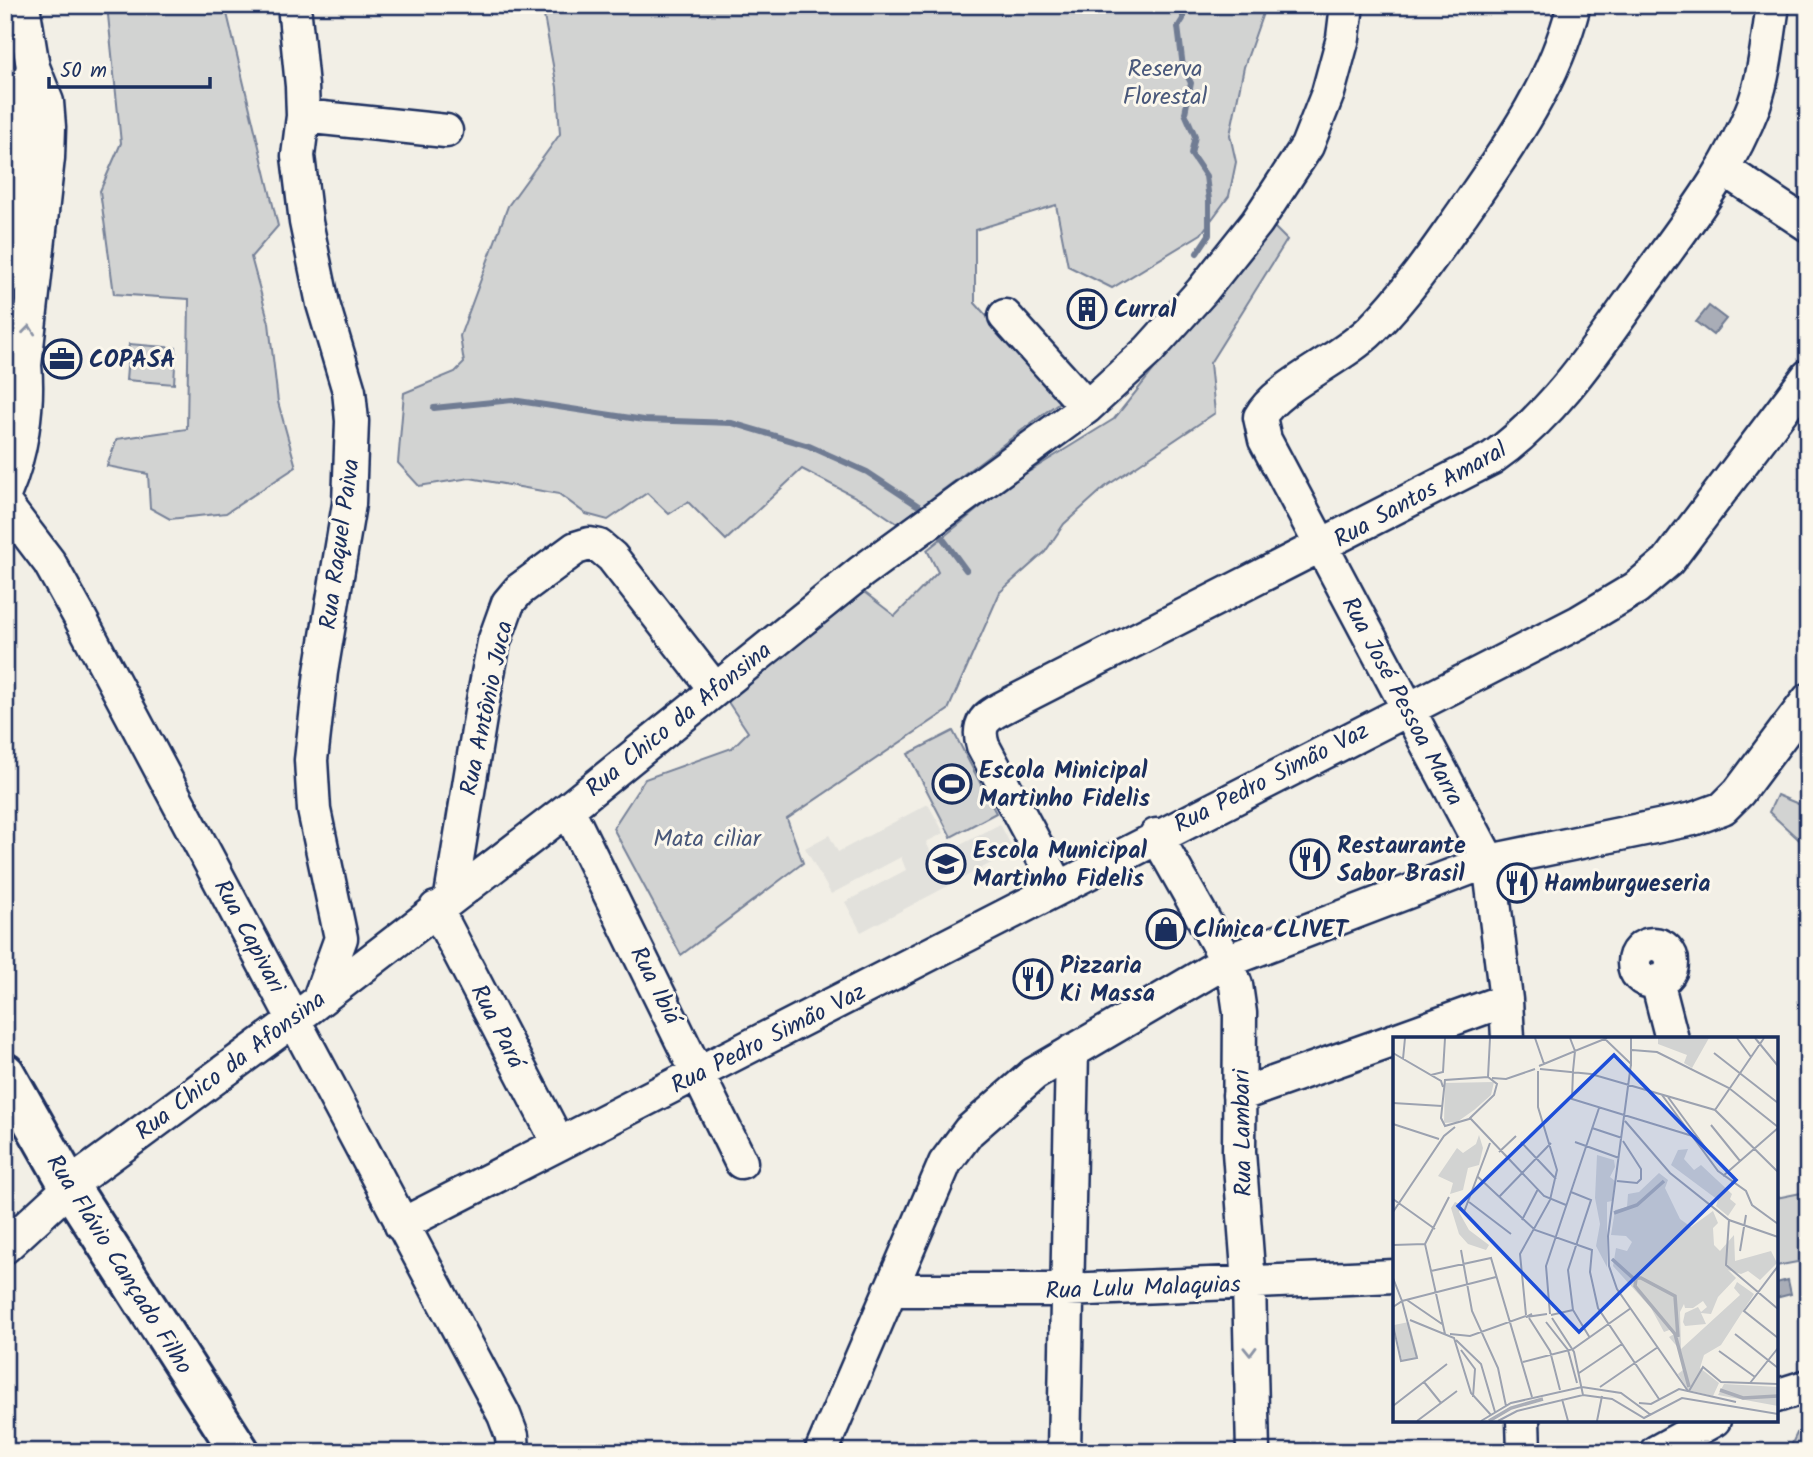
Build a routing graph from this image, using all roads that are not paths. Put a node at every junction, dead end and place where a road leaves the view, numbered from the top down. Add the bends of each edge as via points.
1 (23, 5) edge
2 (293, 5) edge
3 (1347, 5) edge
4 (1574, 5) edge
5 (1773, 5) edge
6 (25, 101) edge
7 (303, 116) junction
8 (446, 131) dead end
9 (1725, 170) junction
10 (1808, 225) edge
11 (5, 279) edge
12 (1005, 316) dead end
13 (1808, 376) edge
14 (1087, 407) junction
15 (5, 493) edge
16 (5, 504) edge
17 (1322, 547) junction
18 (714, 688) junction
19 (1808, 700) edge
20 (1406, 709) junction
21 (568, 809) junction
22 (1156, 835) junction
23 (1489, 861) junction
24 (1058, 886) junction
25 (443, 902) junction
26 (1227, 961) junction
27 (1657, 981) dead end
28 (320, 998) junction
29 (1506, 1000) junction
30 (295, 1019) junction
31 (1402, 1037) edge
32 (1508, 1037) edge
33 (1671, 1037) edge
34 (1393, 1040) edge
35 (1072, 1051) junction
36 (5, 1073) edge
37 (700, 1074) junction
38 (1239, 1095) junction
39 (559, 1144) junction
40 (741, 1162) dead end
41 (70, 1187) junction
42 (401, 1225) junction
43 (5, 1247) edge
44 (1393, 1276) edge
45 (1249, 1283) junction
46 (890, 1290) junction
47 (1066, 1290) junction
48 (1808, 1385) edge
49 (1778, 1395) edge
50 (1523, 1422) edge
51 (1710, 1422) edge
52 (240, 1452) edge
53 (513, 1452) edge
54 (821, 1452) edge
55 (1064, 1452) edge
56 (1253, 1452) edge
57 (1524, 1452) edge
58 (1656, 1452) edge

1 - 6 street via 33,67
2 - 7 street, Rua Raquel Paiva
3 - 14 street, Rua Chico da Afonsina via 1328,93 1307,146 1257,222 1202,291 1149,350
4 - 17 street, Rua José Pessoa Marra via 1548,83 1523,126 1401,297 1371,330 1271,401 1259,417 1265,440
5 - 9 street, Rua Santos Amaral via 1755,102
6 - 11 street
15 -> 6 street via 14,473 27,386 25,365 48,158
7 - 8 street
7 - 28 street, Rua Raquel Paiva via 298,156 306,222 323,304 349,391 352,421 349,504 311,760 314,810 341,938
9 - 10 street
9 - 17 street, Rua Santos Amaral via 1586,362 1524,435 1492,458
12 - 14 street
13 - 20 street, Rua Pedro Simão Vaz via 1704,517 1668,561 1636,588 1579,622
14 - 18 street, Rua Chico da Afonsina via 861,572
16 - 30 street, Rua Capivari via 49,562
17 - 20 street, Rua José Pessoa Marra
17 - 24 street, Rua Santos Amaral via 989,715 980,728 983,746
18 - 21 street, Rua Chico da Afonsina
18 - 25 street, Rua Antônio Juca via 600,547 589,544 556,559 519,590 502,617
19 - 23 street via 1723,808
20 - 22 street, Rua Pedro Simão Vaz
20 - 23 street, Rua José Pessoa Marra
21 - 25 street, Rua Chico da Afonsina
21 - 37 street, Rua Ibiá
22 - 24 street, Rua Pedro Simão Vaz
22 - 26 street, Rua Lambari
23 - 26 street
23 - 29 street, Rua José Pessoa Marra
24 - 37 street, Rua Pedro Simão Vaz
25 - 28 street, Rua Chico da Afonsina
25 - 39 street, Rua Pará
26 - 35 street
26 - 38 street, Rua Lambari via 1240,1013
27 - 33 street
28 - 30 street, Rua Chico da Afonsina
29 - 31 street
29 - 32 street, Rua José Pessoa Marra
30 - 41 street, Rua Chico da Afonsina
30 - 42 street, Rua Capivari
34 - 38 street
35 - 46 street via 1009,1093 969,1131 945,1163
35 - 47 street
36 - 41 main road, Rua Flávio Cançado Filho
37 - 39 street, Rua Pedro Simão Vaz
37 - 40 street, Rua Ibiá
38 - 45 street, Rua Lambari
39 - 42 street, Rua Pedro Simão Vaz
41 - 43 street, Rua Chico da Afonsina
41 - 52 main road, Rua Flávio Cançado Filho
42 - 53 street, Rua Capivari via 504,1415
44 - 45 street, Rua Lulu Malaquias
45 - 47 street, Rua Lulu Malaquias
45 -> 56 street, Rua Lambari
46 - 47 street, Rua Lulu Malaquias
46 - 54 street
47 - 55 street
48 - 49 street
50 - 57 street
51 - 58 street

